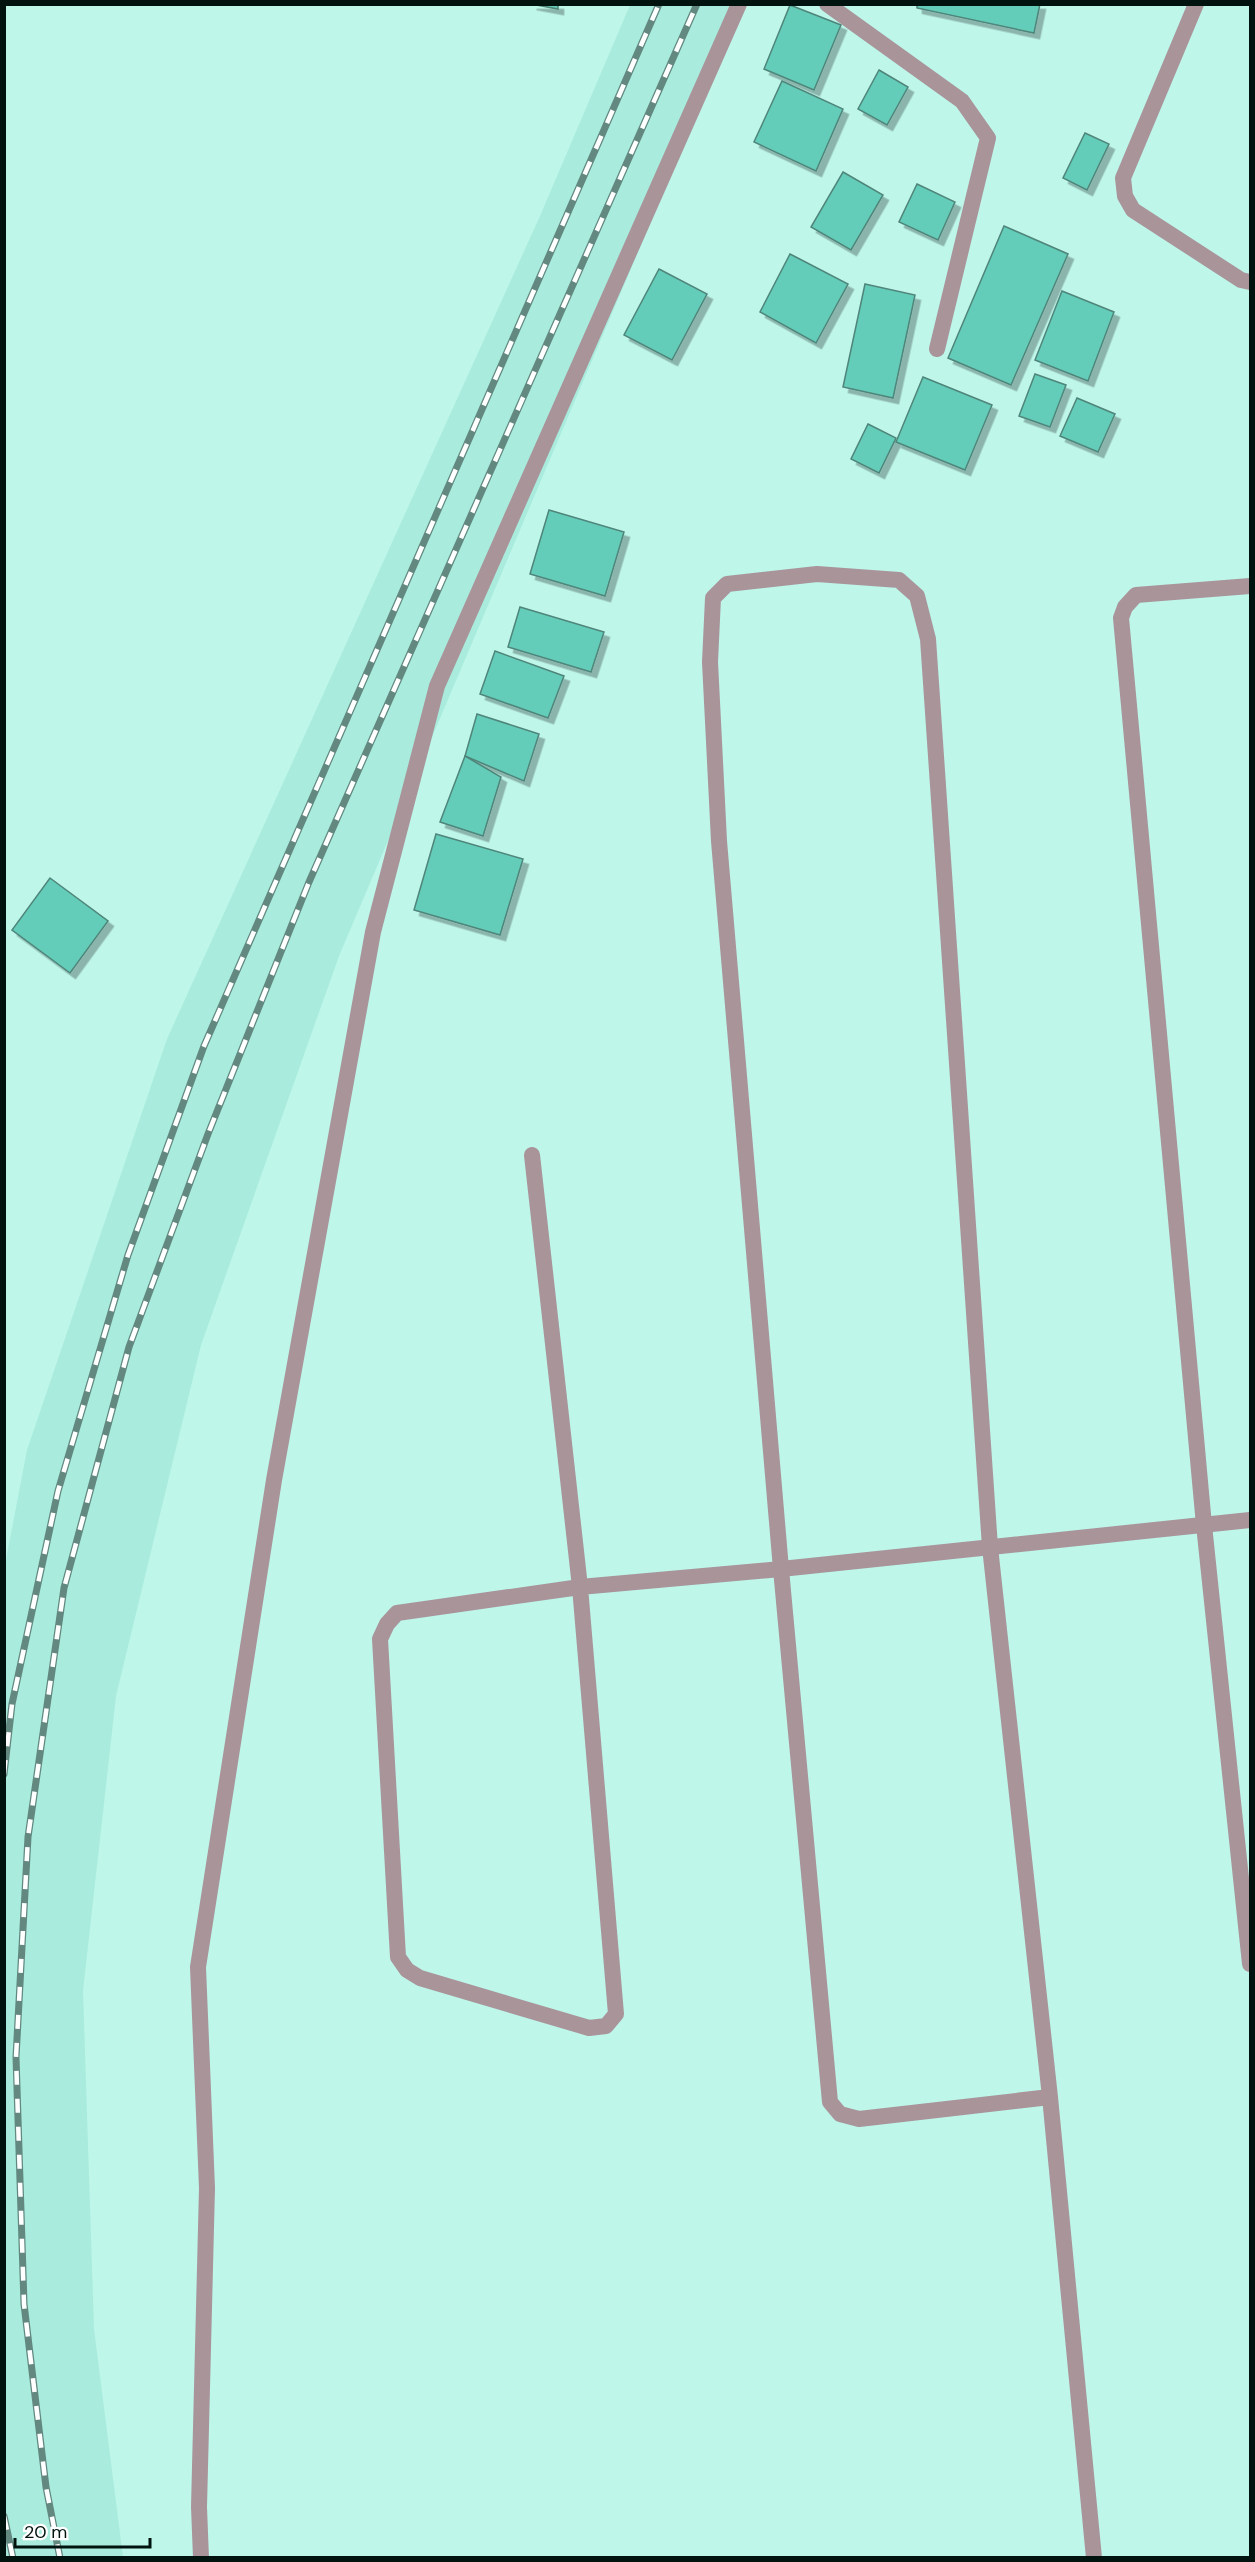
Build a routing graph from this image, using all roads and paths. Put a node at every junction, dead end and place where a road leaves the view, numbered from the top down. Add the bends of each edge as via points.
1 (739, 4) edge
2 (827, 4) edge
3 (1196, 4) edge
4 (1251, 282) edge
5 (937, 349) dead end
6 (1251, 586) edge
7 (532, 1155) dead end
8 (1251, 1520) edge
9 (1204, 1525) junction
10 (990, 1547) junction
11 (781, 1569) junction
12 (580, 1587) junction
13 (1251, 1964) edge
14 (1050, 2097) junction
15 (201, 2558) edge
16 (1094, 2558) edge

1 - 15 street via 437,686 373,932 274,1480 198,1967 207,2188
2 - 5 street via 962,101 988,138
3 - 4 street via 1123,178 1125,196 1133,210 1241,280
6 - 9 street via 1136,595 1121,618
7 - 12 street
8 - 9 street
9 - 10 street
9 - 13 street
10 - 11 street
10 - 11 street via 928,639 917,596 899,580 817,574 727,584 713,598 710,662 720,853
10 - 14 street
11 - 12 street
11 - 14 street via 830,2102 840,2114 859,2119
12 - 12 street via 397,1613 380,1639 398,1957 407,1970 420,1978 589,2028 606,2026 616,2014
14 - 16 street

